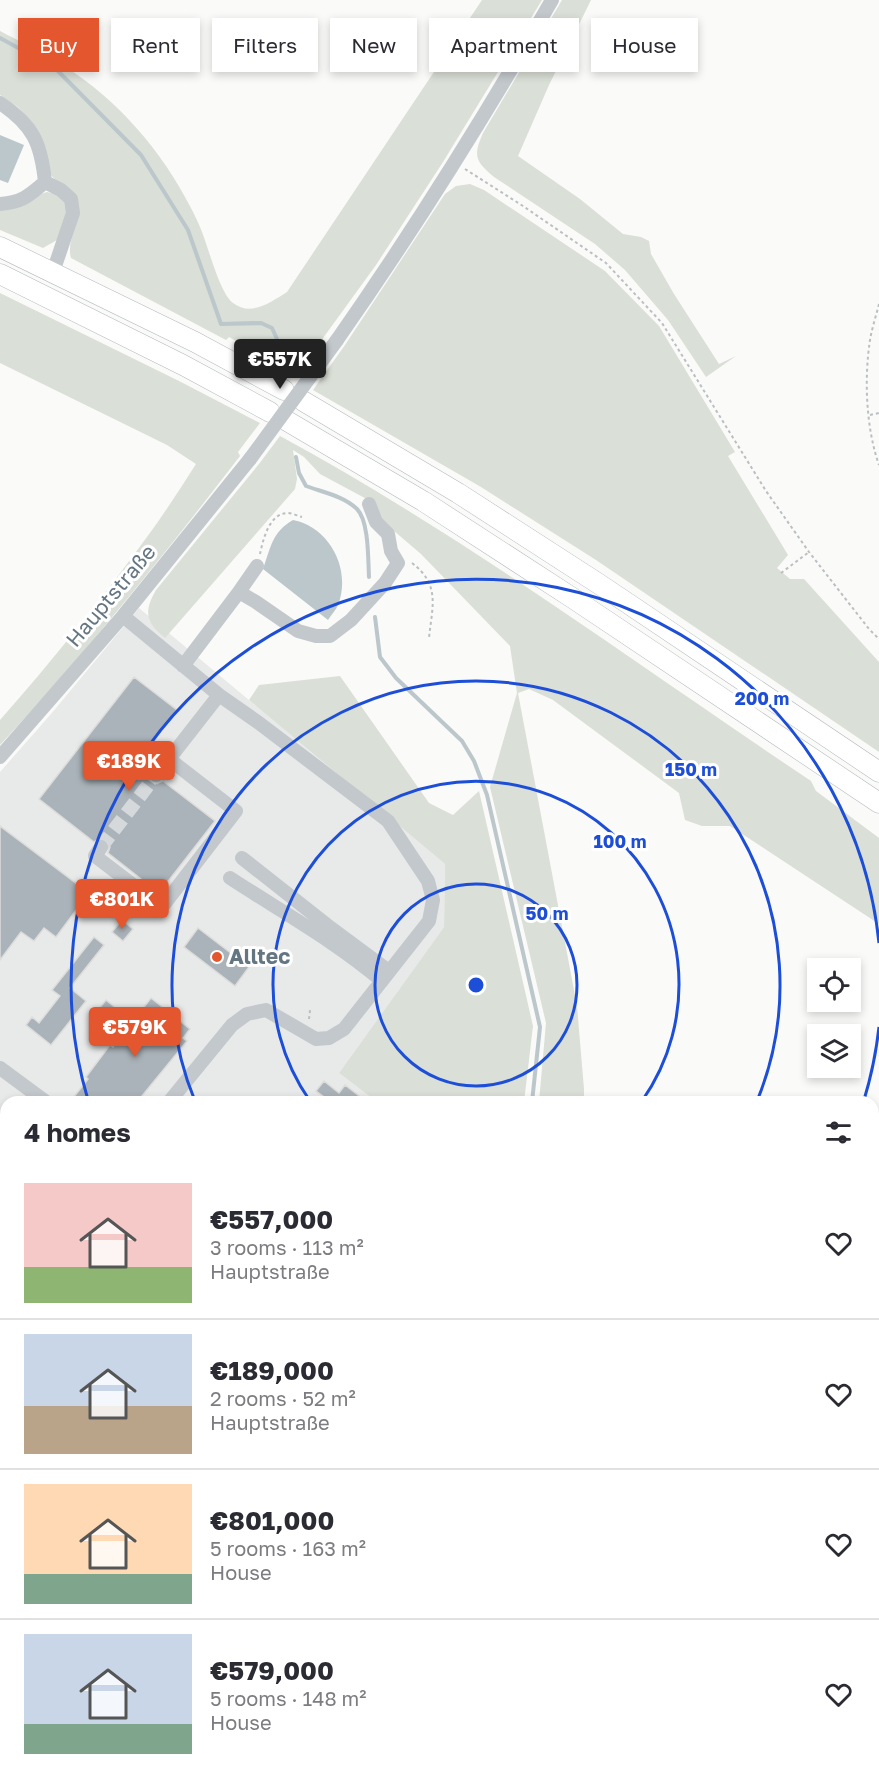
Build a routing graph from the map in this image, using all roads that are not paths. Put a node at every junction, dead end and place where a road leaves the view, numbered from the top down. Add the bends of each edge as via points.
1 (552, 0) edge
2 (0, 103) edge
3 (45, 182) junction
4 (0, 204) edge
5 (0, 247) edge
6 (53, 272) junction
7 (0, 274) edge
8 (284, 390) dead end
9 (303, 401) dead end
10 (270, 412) dead end
11 (287, 422) dead end
12 (369, 504) dead end
13 (257, 566) road end
14 (239, 592) junction
15 (123, 616) junction
16 (183, 666) junction
17 (219, 695) junction
18 (0, 757) edge
19 (169, 759) junction
20 (879, 772) edge
21 (156, 775) tunnel mouth
22 (879, 802) edge
23 (101, 847) dead end
24 (242, 858) dead end
25 (231, 878) dead end
26 (385, 976) junction
27 (0, 1068) edge
28 (38, 1096) edge
29 (174, 1096) edge

1 - 15 street, Hauptstraße, bridge via 373,289 250,459
2 - 3 street via 18,115 35,138 43,158
3 - 4 street via 16,202
3 - 6 street via 71,199 73,213
5 - 6 highway
6 - 8 highway
7 - 10 highway via 183,364
9 - 20 highway via 488,512
11 - 22 highway via 492,545
12 - 14 street via 375,522 388,534 398,563 351,620 330,636 298,631
13 - 14 street
14 - 16 street
15 - 16 street
15 - 18 street, Hauptstraße
16 - 17 street
17 - 19 street
17 - 26 street via 388,821 428,881 433,900 429,921
19 - 21 street
19 - 23 street via 237,811 162,908 95,856
24 - 26 street
25 - 26 street
26 - 29 street via 344,1029 329,1038 316,1039 266,1010 247,1014 231,1024
27 - 28 street

